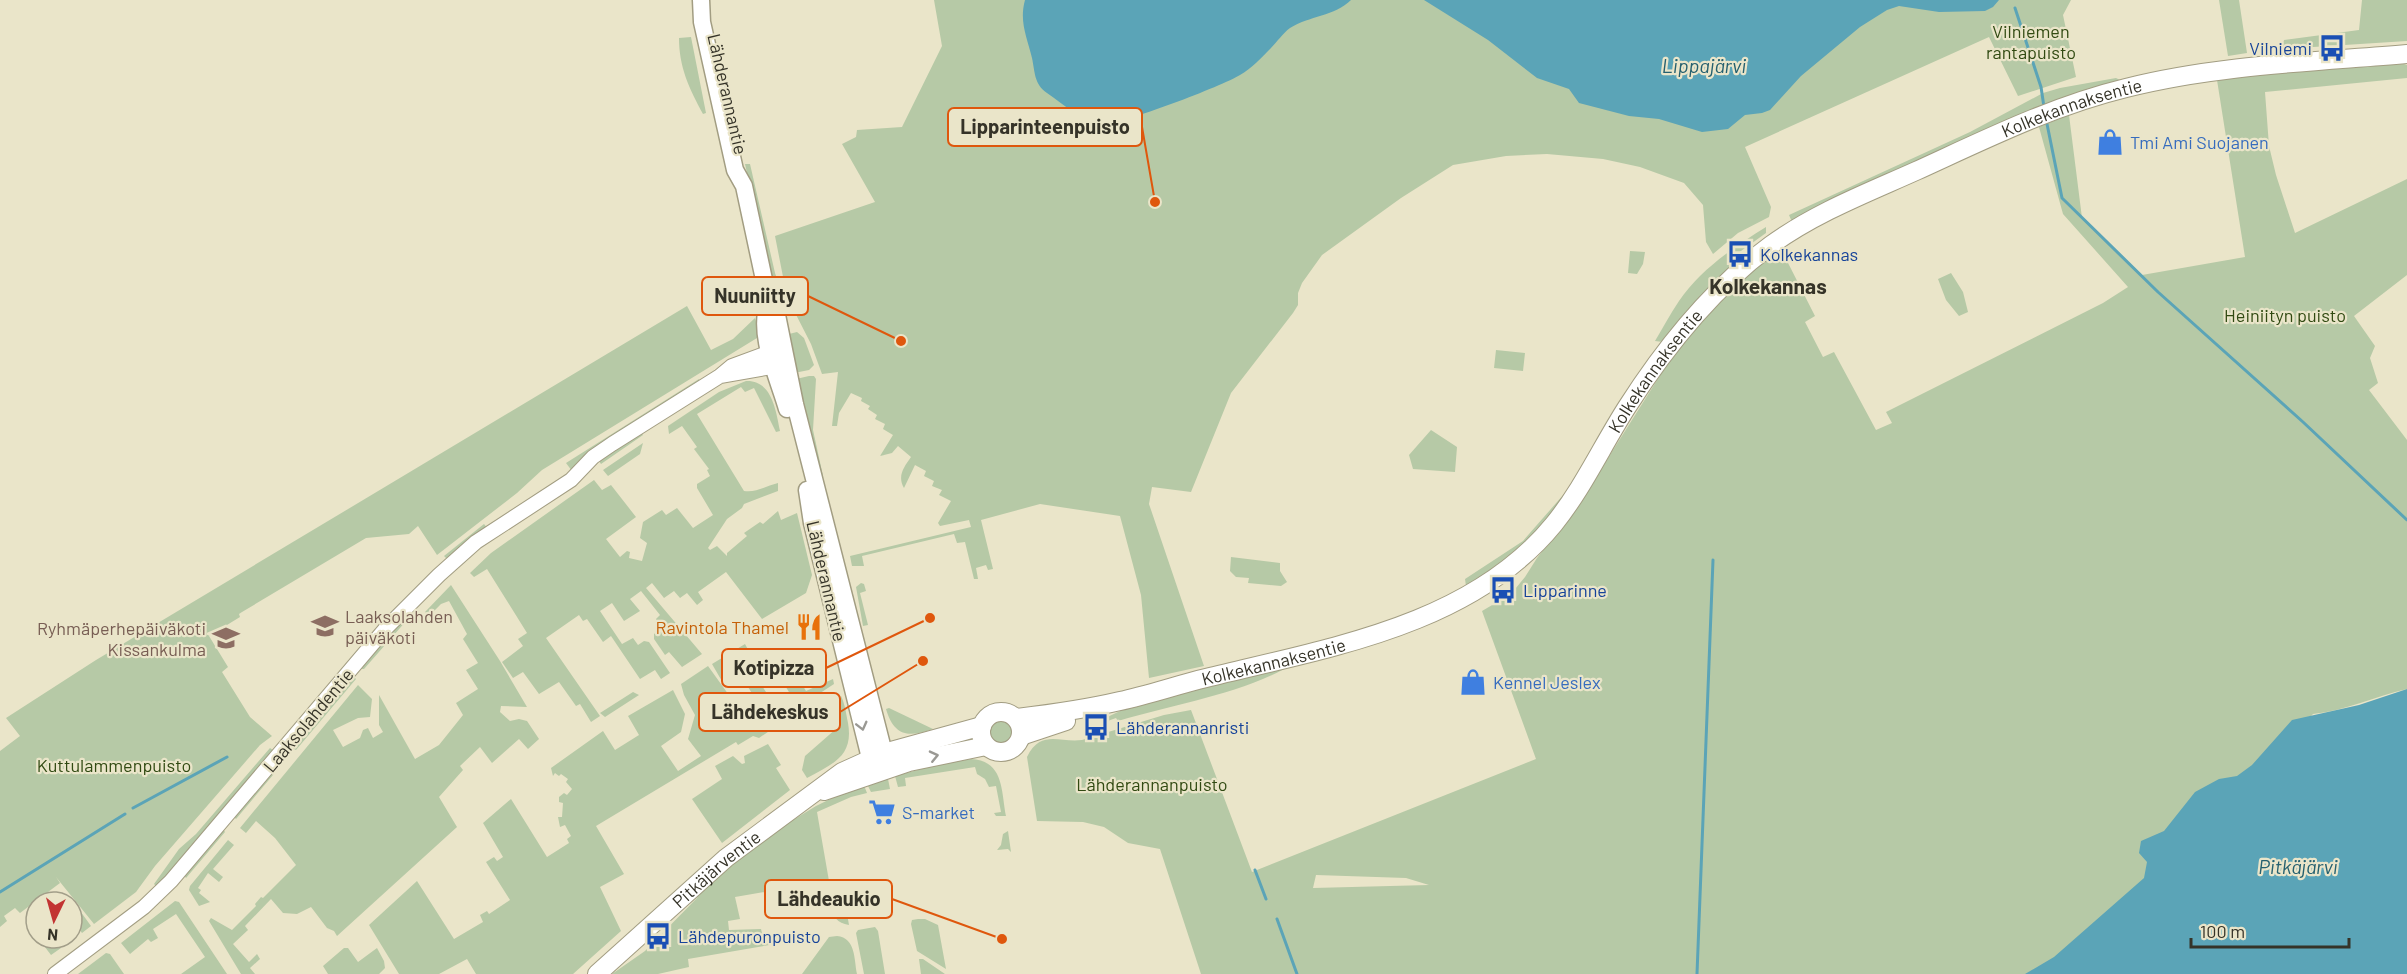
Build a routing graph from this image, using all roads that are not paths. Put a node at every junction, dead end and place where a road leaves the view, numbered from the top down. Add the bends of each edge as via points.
1 (701, 3) edge
2 (2407, 54) edge
3 (778, 358) junction
4 (1118, 702) junction
5 (1016, 718) junction
6 (982, 726) junction
7 (1021, 736) junction
8 (986, 746) junction
9 (879, 760) junction
10 (54, 974) edge
11 (597, 974) edge

1 - 3 main road, Lähderannantie via 711,19 745,167 744,186 769,303 764,313
2 - 4 main road, Kolkekannaksentie via 2230,70 2125,88 2019,124 1832,210 1777,241 1737,272 1697,312 1626,408 1556,522 1510,568 1433,612 1385,631
3 - 9 main road, Lähderannantie
3 - 10 street, Laaksolahdentie via 732,366 612,444 572,480 476,543 386,628 171,881 144,907
4 - 5 main road, Kolkekannaksentie
4 - 7 main road, Kolkekannaksentie
5 - 6 main road via 996,712
5 - 7 main road
6 - 8 main road
6 - 9 main road
7 - 8 main road via 1016,746 1005,752 994,752
9 -> 8 main road
9 - 11 main road, Pitkäjärventie via 842,772 726,858

